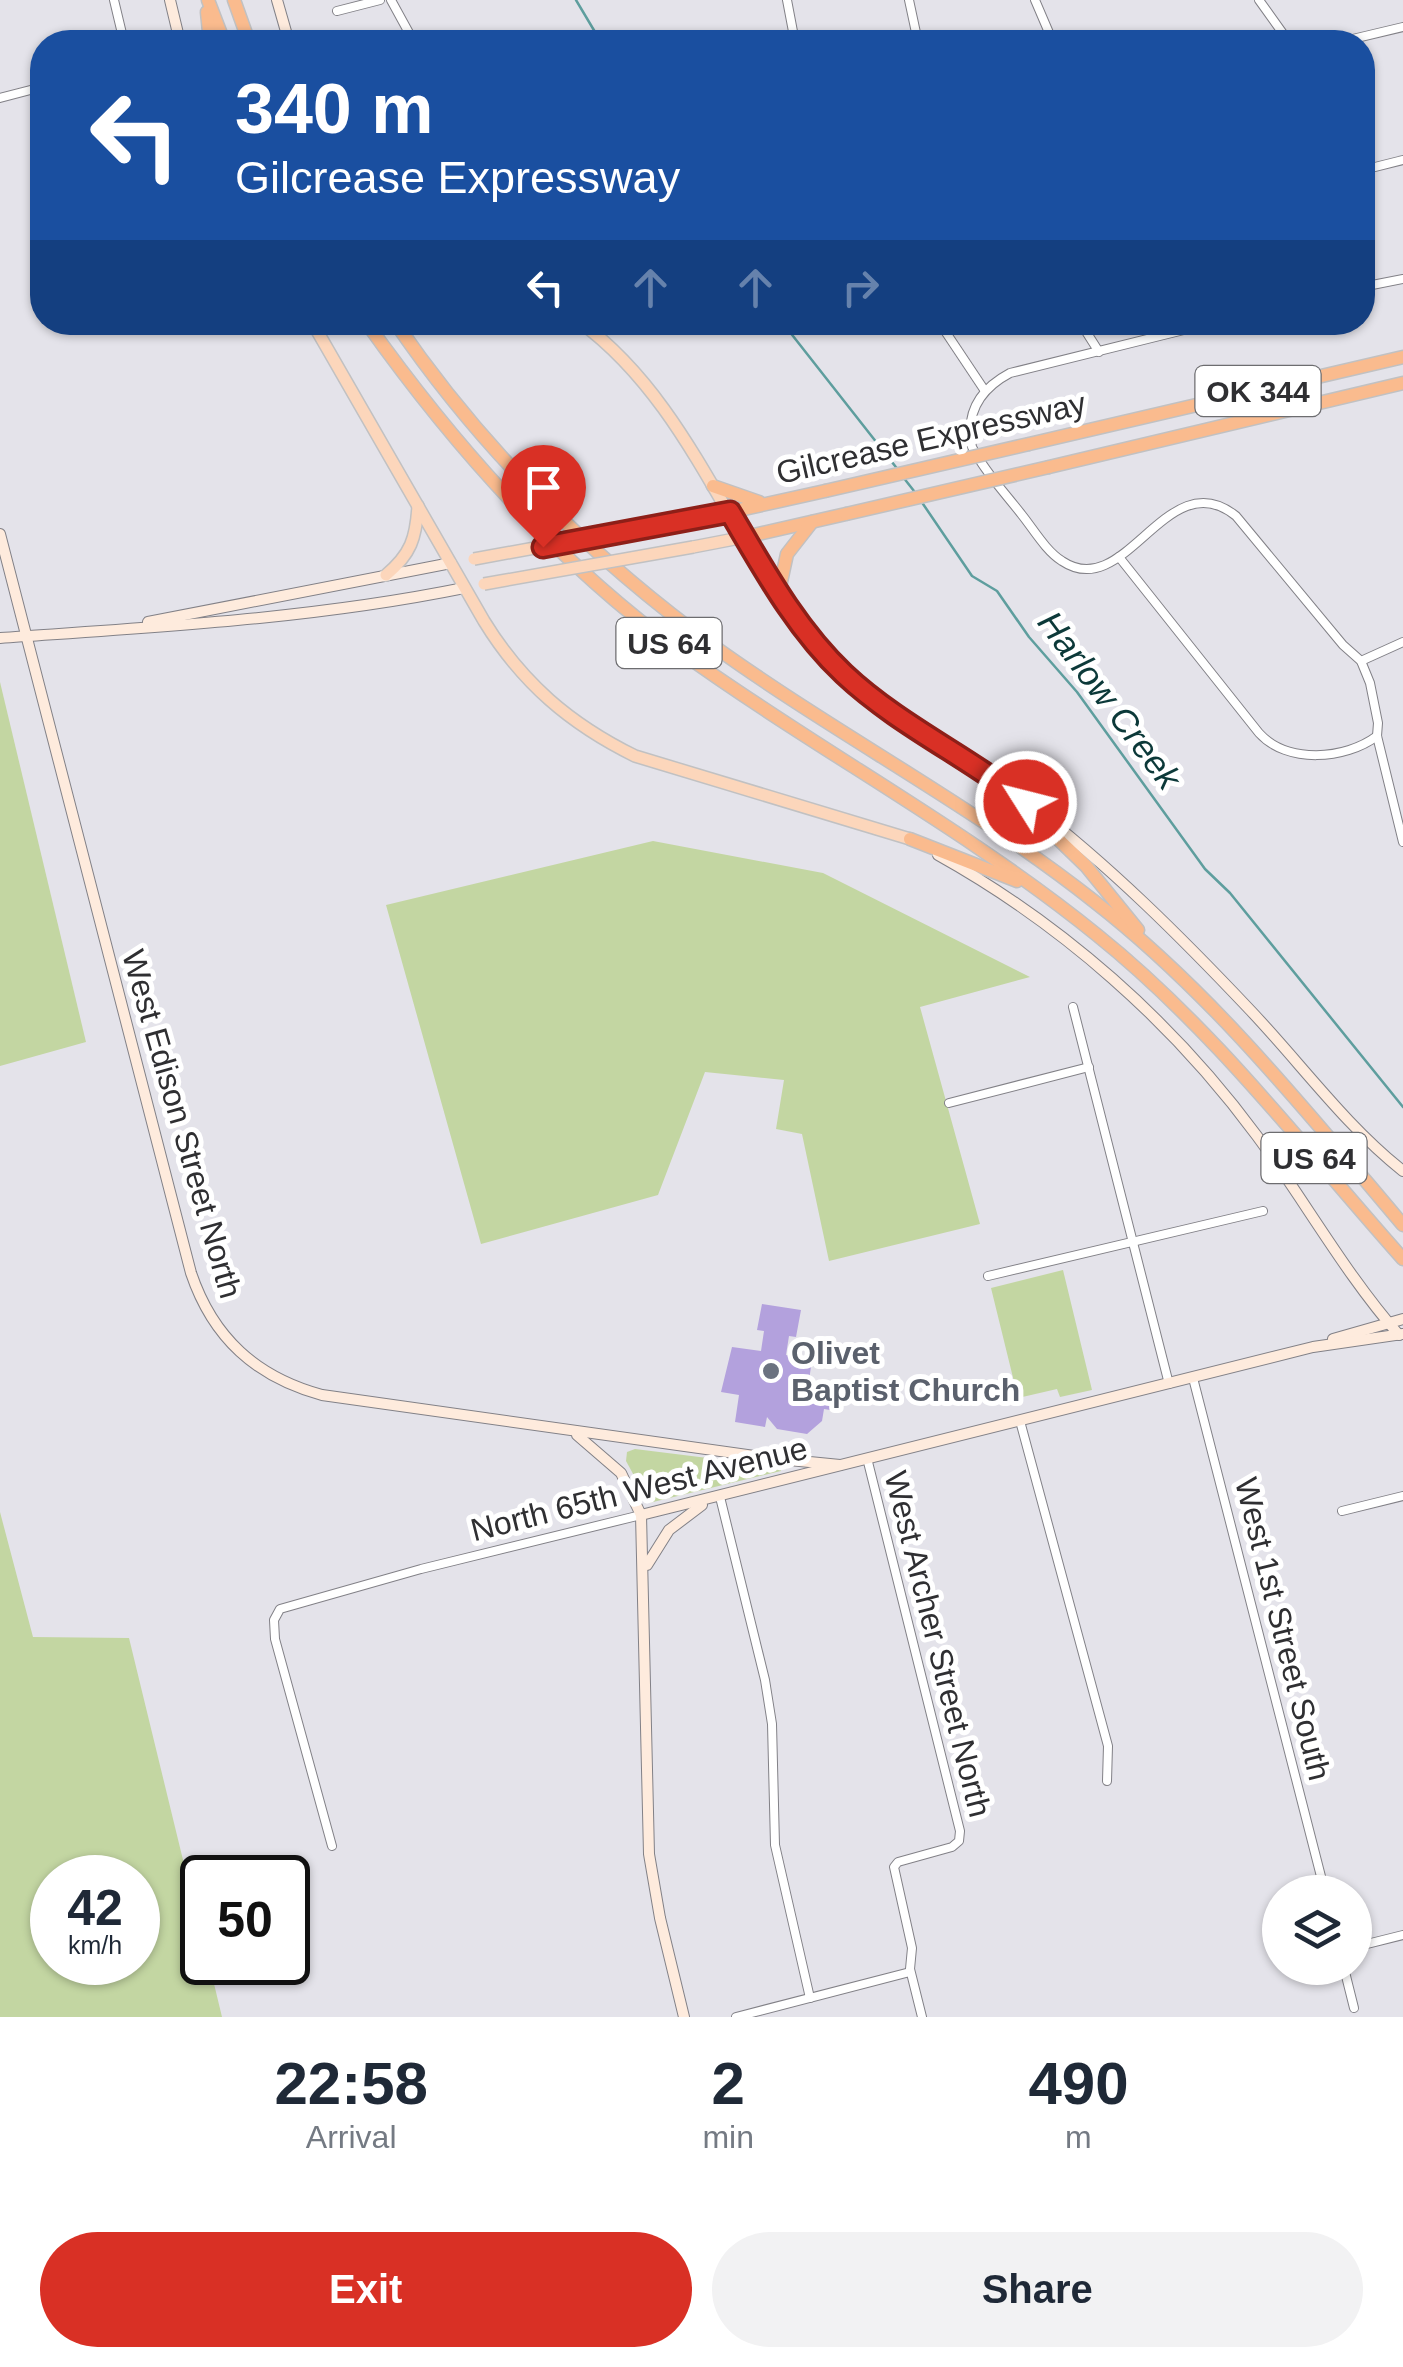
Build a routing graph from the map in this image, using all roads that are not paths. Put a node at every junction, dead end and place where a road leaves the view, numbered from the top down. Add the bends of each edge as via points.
1 (114, 0) edge
2 (170, 0) edge
3 (207, 0) edge
4 (234, 0) edge
5 (277, 0) edge
6 (380, 0) edge
7 (391, 0) edge
8 (787, 0) edge
9 (909, 0) edge
10 (1036, 0) edge
11 (1259, 0) edge
12 (336, 11) dead end
13 (1403, 27) edge
14 (121, 30) edge
15 (177, 30) edge
16 (209, 30) edge
17 (219, 30) edge
18 (245, 30) edge
19 (286, 30) edge
20 (407, 30) edge
21 (793, 30) edge
22 (915, 30) edge
23 (1048, 30) edge
24 (1280, 30) edge
25 (1375, 34) edge
26 (30, 90) edge
27 (0, 98) edge
28 (1403, 160) edge
29 (1375, 167) edge
30 (1403, 279) edge
31 (1375, 284) edge
32 (319, 335) edge
33 (376, 335) edge
34 (405, 335) edge
35 (594, 335) edge
36 (948, 335) edge
37 (1088, 335) edge
38 (1165, 335) edge
39 (1099, 352) junction
40 (1403, 357) edge
41 (1403, 384) edge
42 (985, 390) junction
43 (713, 486) junction
44 (767, 504) junction
45 (418, 506) junction
46 (730, 512) junction
47 (812, 522) junction
48 (0, 534) edge
49 (744, 537) junction
50 (1120, 557) junction
51 (451, 563) junction
52 (386, 575) junction
53 (464, 588) junction
54 (779, 591) junction
55 (115, 628) junction
56 (26, 636) junction
57 (0, 638) edge
58 (1403, 642) edge
59 (1360, 660) junction
60 (1377, 736) junction
61 (996, 779) junction
62 (910, 839) junction
63 (1403, 842) edge
64 (1038, 889) junction
65 (1165, 962) junction
66 (1074, 1007) dead end
67 (1090, 1067) junction
68 (949, 1103) dead end
69 (1403, 1171) edge
70 (1263, 1211) dead end
71 (1403, 1225) edge
72 (1134, 1242) junction
73 (1403, 1260) edge
74 (988, 1276) dead end
75 (1403, 1319) edge
76 (1388, 1322) junction
77 (1402, 1336) edge
78 (1314, 1347) junction
79 (1193, 1378) junction
80 (1169, 1384) junction
81 (1020, 1420) junction
82 (572, 1431) junction
83 (868, 1458) junction
84 (840, 1464) junction
85 (1403, 1496) edge
86 (720, 1497) junction
87 (1342, 1511) dead end
88 (641, 1515) junction
89 (645, 1571) junction
90 (1107, 1781) dead end
91 (332, 1846) dead end
92 (1321, 1875) edge
93 (1403, 1936) edge
94 (1372, 1943) edge
95 (910, 1972) junction
96 (1348, 1985) edge
97 (810, 1998) junction
98 (1354, 2008) dead end
99 (684, 2017) edge
100 (736, 2017) edge
101 (922, 2017) edge

1 - 14 street
2 - 15 street
3 - 16 highway
3 - 17 highway
4 - 18 highway
5 - 19 street
6 - 12 street
7 - 20 street
8 - 21 street
9 - 22 street
10 - 23 street
11 - 24 street
13 - 25 street
26 - 27 street
28 - 29 street
30 - 31 street
32 - 45 main road
33 - 64 highway, US 64 via 476,464 595,582 702,666
34 - 65 highway, US 64 via 512,470 643,592 757,676 1041,861
35 - 43 main road via 641,378
36 - 42 street
37 - 39 street
38 - 39 street
39 - 42 street via 1010,373
40 - 44 highway, Gilcrease Expressway / OK 344, bridge
41 - 47 highway, Gilcrease Expressway / OK 344, bridge
42 - 50 street via 971,418 972,447 1052,554 1083,569
43 - 44 highway
43 - 46 main road
44 - 46 highway, Gilcrease Expressway / OK 344
45 - 51 main road
45 - 52 main road via 414,543
46 - 49 main road
46 - 51 main road, Gilcrease Expressway / OK 344, bridge
47 - 49 highway, Gilcrease Expressway / OK 344
47 - 54 highway via 787,554
48 - 56 street, West Edison Street North
49 - 53 main road, Gilcrease Expressway / OK 344, bridge
49 - 54 main road
50 - 59 street via 1182,508 1209,502 1226,508
50 - 60 street via 1276,748 1302,756
51 - 52 street, Gilcrease Expressway
51 - 53 main road
52 - 55 street, Gilcrease Expressway
53 - 55 street, Gilcrease Expressway via 349,610
53 - 62 main road via 514,665 595,736 662,766
54 - 61 main road via 848,678
55 - 56 street, Gilcrease Expressway
56 - 57 street, Gilcrease Expressway
56 - 82 street, West Edison Street North via 185,1251 200,1300 222,1336 290,1385
58 - 59 street
59 - 60 street via 1376,706
60 - 63 street
61 - 65 highway via 1086,866
61 - 69 street via 1087,848
62 - 64 highway
62 - 76 street via 1003,893 1072,944 1176,1040 1258,1137
64 - 73 highway, US 64 via 1197,1026
65 - 71 highway, US 64 via 1262,1060
66 - 67 street
67 - 68 street
67 - 72 street
70 - 72 street
72 - 74 street
72 - 80 street
75 - 76 street
76 - 77 street
76 - 78 street
77 - 78 street
78 - 79 street, North 65th West Avenue
79 - 80 street, North 65th West Avenue
79 - 92 street, West 1st Street South
80 - 81 street, North 65th West Avenue
81 - 83 street, North 65th West Avenue
81 - 90 street via 1108,1746
82 - 84 street, West Edison Street North
82 - 88 street via 622,1473
83 - 84 street, North 65th West Avenue
83 - 95 street, West Archer Street North via 958,1823 959,1841 946,1850 894,1867 912,1948
84 - 86 street, North 65th West Avenue
85 - 87 street
86 - 88 street, North 65th West Avenue
86 - 89 street via 668,1530
86 - 97 street via 767,1694 778,1867
88 - 89 street
88 - 91 street, North 65th West Avenue via 292,1604 275,1616 275,1638
89 - 99 street via 650,1854
93 - 94 street
95 - 97 street
95 - 101 street
96 - 98 street
97 - 100 street

